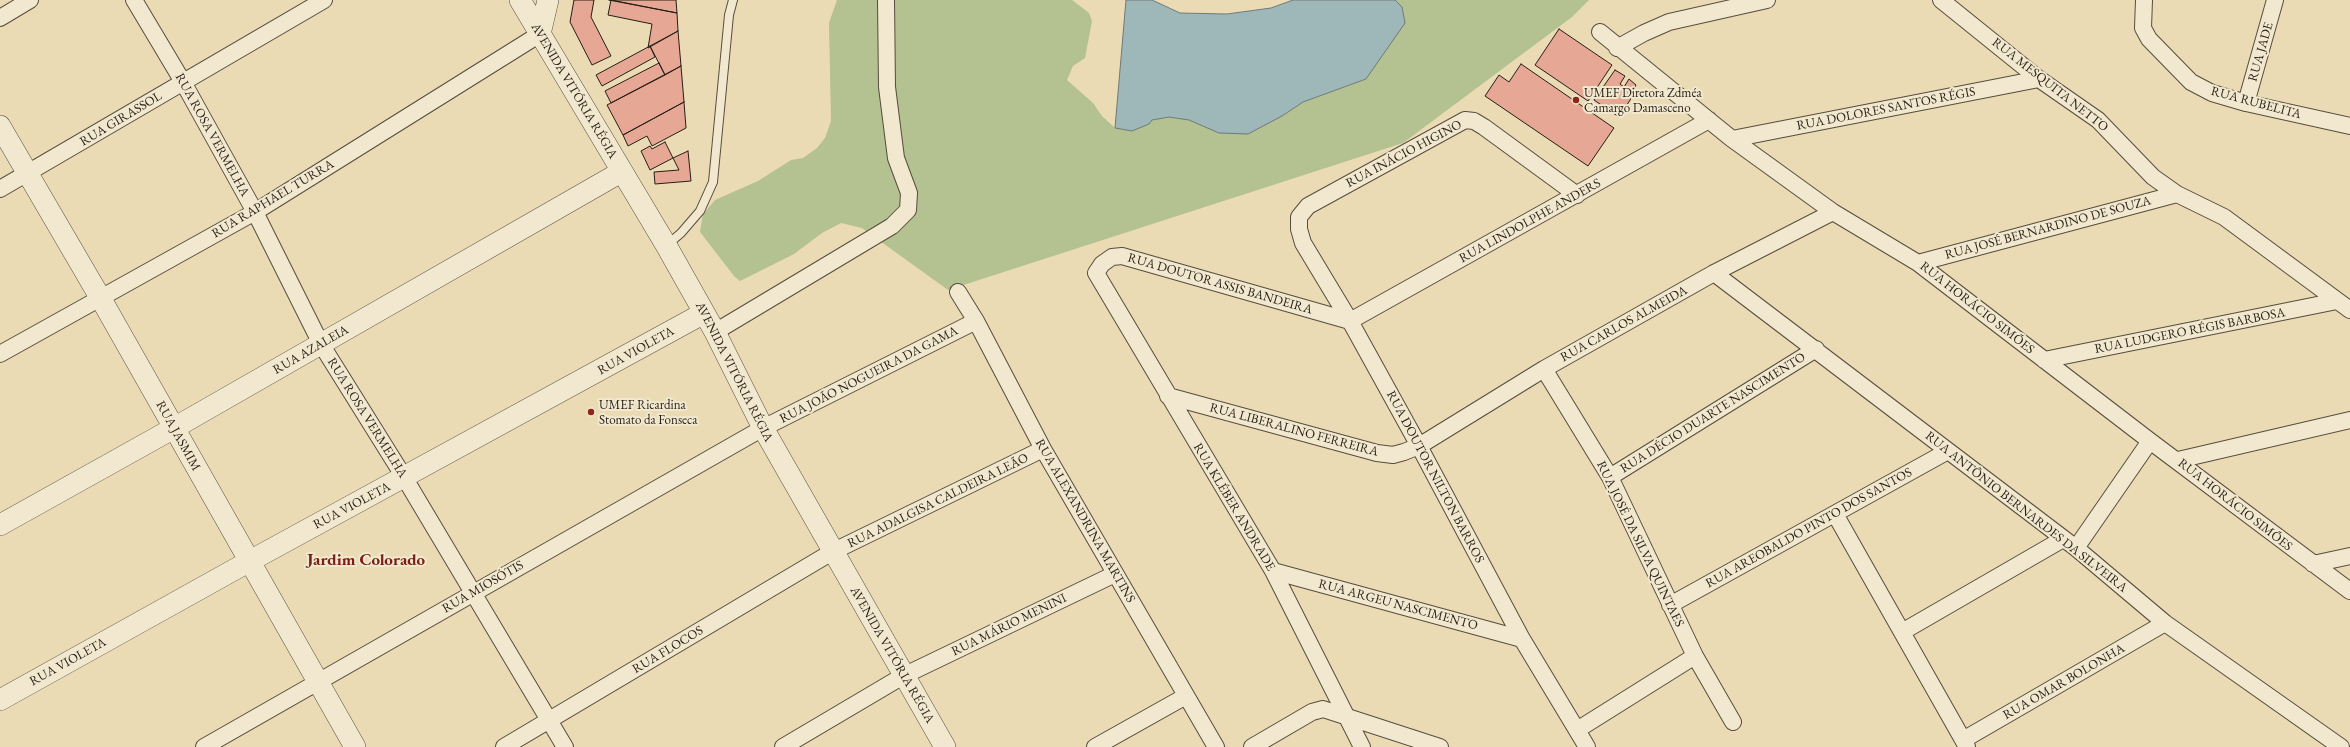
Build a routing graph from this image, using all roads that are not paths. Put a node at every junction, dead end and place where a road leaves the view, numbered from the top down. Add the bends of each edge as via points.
1 (30, 0) edge
2 (134, 0) edge
3 (324, 0) edge
4 (520, 0) edge
5 (548, 0) edge
6 (733, 0) edge
7 (886, 0) edge
8 (1767, 0) edge
9 (1942, 0) edge
10 (2144, 0) edge
11 (2275, 0) edge
12 (0, 18) edge
13 (1600, 32) dead end
14 (540, 34) junction
15 (1617, 48) junction
16 (2039, 79) junction
17 (183, 82) junction
18 (2246, 103) junction
19 (1709, 120) junction
20 (0, 126) edge
21 (2350, 126) edge
22 (1732, 139) junction
23 (621, 172) junction
24 (28, 174) junction
25 (0, 189) edge
26 (1577, 194) junction
27 (2177, 194) junction
28 (1308, 206) joint
29 (254, 212) junction
30 (1834, 212) junction
31 (666, 245) junction
32 (1918, 263) junction
33 (1096, 273) joint
34 (1714, 273) junction
35 (958, 292) dead end
36 (101, 299) junction
37 (2344, 306) edge
38 (704, 313) junction
39 (976, 321) junction
40 (1350, 321) junction
41 (715, 332) junction
42 (321, 344) junction
43 (1816, 349) junction
44 (0, 354) edge
45 (2044, 360) junction
46 (1544, 369) junction
47 (1168, 396) junction
48 (2350, 420) edge
49 (174, 428) junction
50 (763, 428) junction
51 (2150, 441) junction
52 (1419, 446) junction
53 (1043, 449) junction
54 (1948, 451) junction
55 (2178, 460) junction
56 (404, 477) junction
57 (1610, 477) junction
58 (1835, 514) junction
59 (0, 525) edge
60 (2063, 539) junction
61 (2076, 548) junction
62 (832, 552) junction
63 (2350, 556) edge
64 (248, 562) junction
65 (2313, 564) junction
66 (1273, 571) junction
67 (1115, 574) junction
68 (2350, 591) edge
69 (473, 592) junction
70 (1670, 605) junction
71 (2165, 623) junction
72 (1902, 632) junction
73 (1522, 639) junction
74 (1695, 656) junction
75 (903, 676) junction
76 (316, 682) junction
77 (1186, 696) junction
78 (0, 700) edge
79 (1345, 715) junction
80 (549, 720) junction
81 (1733, 722) dead end
82 (1576, 730) junction
83 (1965, 744) edge
84 (204, 747) edge
85 (355, 747) edge
86 (504, 747) edge
87 (565, 747) edge
88 (783, 747) edge
89 (945, 747) edge
90 (1094, 747) edge
91 (1216, 747) edge
92 (1252, 747) edge
93 (1362, 747) edge
94 (1440, 747) edge
95 (1587, 747) edge
96 (2340, 747) edge

1 - 12 street
2 - 17 street, RUA ROSA VERMELHA
3 - 17 street, RUA GIRASSOL
4 - 14 street, AVENIDA VITÓRIA RÉGIA
5 - 14 street
6 - 31 lane via 729,15 713,182 700,211 681,233
7 - 41 street via 886,87 896,158 909,193 908,210 903,218 892,226
8 - 15 street via 1669,22
9 - 16 street, RUA MESQUITA NETTO
10 - 18 street, RUA RUBELITA via 2143,28 2149,39 2182,75 2204,90
11 - 18 street, RUA JADE
13 - 15 street, RUA HORÁCIO SIMÕES
14 - 23 street, AVENIDA VITÓRIA RÉGIA
14 - 29 street, RUA RAPHAEL TURRA
15 - 19 street, RUA HORÁCIO SIMÕES
16 - 22 street, RUA DOLORES SANTOS RÉGIS
16 - 27 street, RUA MESQUITA NETTO via 2098,120 2153,177
17 - 24 street, RUA GIRASSOL
17 - 29 street, RUA ROSA VERMELHA
18 - 21 street, RUA RUBELITA
19 - 22 street, RUA HORÁCIO SIMÕES
19 - 26 street, RUA LINDOLPHE ANDERS
20 - 24 street, RUA JASMIM
22 - 30 street, RUA HORÁCIO SIMÕES
23 - 31 street, AVENIDA VITÓRIA RÉGIA
23 - 42 street, RUA AZALEIA
24 - 25 street, RUA GIRASSOL
24 - 36 street, RUA JASMIM
26 - 28 street, RUA INÁCIO HIGINO via 1484,127 1474,121 1465,120
26 - 40 street, RUA LINDOLPHE ANDERS
27 - 32 street, RUA JOSÉ BERNARDINO DE SOUZA
27 - 37 street, RUA MESQUITA NETTO via 2224,217
28 - 40 street, RUA DOUTOR NILTON BARROS via 1299,217 1302,243
29 - 36 street, RUA RAPHAEL TURRA
29 - 42 street, RUA ROSA VERMELHA
30 - 32 street, RUA HORÁCIO SIMÕES
30 - 34 street, RUA CARLOS ALMEIDA
31 - 38 street, AVENIDA VITÓRIA RÉGIA
32 - 45 street, RUA HORÁCIO SIMÕES
33 - 40 street, RUA DOUTOR ASSIS BANDEIRA via 1102,264 1112,257 1122,256
33 - 47 street, RUA KLÉBER ANDRADE
34 - 43 street, RUA ANTÔNIO BERNARDES DA SILVEIRA
34 - 46 street, RUA CARLOS ALMEIDA
35 - 39 street, RUA ALEXANDRINA MARTINS
36 - 44 street, RUA RAPHAEL TURRA
36 - 49 street, RUA JASMIM
37 - 45 street, RUA LUDGERO RÉGIS BARBOSA
38 - 41 street, AVENIDA VITÓRIA RÉGIA
38 - 56 street, RUA VIOLETA
39 - 50 street, RUA JOÃO NOGUEIRA DA GAMA
39 - 53 street, RUA ALEXANDRINA MARTINS
40 - 52 street, RUA DOUTOR NILTON BARROS
41 - 50 street, AVENIDA VITÓRIA RÉGIA
42 - 49 street, RUA AZALEIA
42 - 56 street, RUA ROSA VERMELHA
43 - 54 street, RUA ANTÔNIO BERNARDES DA SILVEIRA
43 - 57 street, RUA DÉCIO DUARTE NASCIMENTO
45 - 51 street, RUA HORÁCIO SIMÕES
46 - 52 street, RUA CARLOS ALMEIDA
46 - 57 street, RUA JOSÉ DA SILVA QUINTAES
47 - 52 street, RUA LIBERALINO FERREIRA via 1377,453 1393,454
47 - 66 street, RUA KLÉBER ANDRADE
48 - 55 street
49 - 59 street, RUA AZALEIA
49 - 64 street, RUA JASMIM
50 - 62 street, AVENIDA VITÓRIA RÉGIA
50 - 69 street, RUA MIOSÓTIS
51 - 55 street, RUA HORÁCIO SIMÕES
51 - 61 street
52 - 73 street, RUA DOUTOR NILTON BARROS
53 - 62 street, RUA ADALGISA CALDEIRA LEÃO
53 - 67 street, RUA ALEXANDRINA MARTINS
54 - 58 street, RUA AREOBALDO PINTO DOS SANTOS
54 - 60 street, RUA ANTÔNIO BERNARDES DA SILVEIRA
55 - 65 street, RUA HORÁCIO SIMÕES
56 - 64 street, RUA VIOLETA
56 - 69 street, RUA ROSA VERMELHA
57 - 70 street, RUA JOSÉ DA SILVA QUINTAES
58 - 70 street, RUA AREOBALDO PINTO DOS SANTOS
58 - 72 street
60 - 61 street, RUA ANTÔNIO BERNARDES DA SILVEIRA
60 - 72 street
61 - 71 street, RUA ANTÔNIO BERNARDES DA SILVEIRA
62 - 75 street, AVENIDA VITÓRIA RÉGIA
62 - 80 street, RUA FLOCOS
63 - 65 street
64 - 76 street, RUA JASMIM
64 - 78 street, RUA VIOLETA
65 - 68 street, RUA HORÁCIO SIMÕES
66 - 73 street, RUA ARGEU NASCIMENTO
66 - 79 street, RUA KLÉBER ANDRADE
67 - 75 street, RUA MÁRIO MENINI
67 - 77 street, RUA ALEXANDRINA MARTINS
69 - 76 street, RUA MIOSÓTIS
69 - 80 street, RUA ROSA VERMELHA
70 - 74 street, RUA JOSÉ DA SILVA QUINTAES
71 - 83 street, RUA OMAR BOLONHA
71 - 96 street, RUA ANTÔNIO BERNARDES DA SILVEIRA
72 - 83 street
73 - 82 street, RUA DOUTOR NILTON BARROS
74 - 81 street, RUA JOSÉ DA SILVA QUINTAES
74 - 82 street
75 - 88 street, RUA MÁRIO MENINI
75 - 89 street, AVENIDA VITÓRIA RÉGIA
76 - 84 street, RUA MIOSÓTIS
76 - 85 street, RUA JASMIM
77 - 90 street
77 - 91 street, RUA ALEXANDRINA MARTINS
79 - 92 street via 1323,709 1312,712
79 - 93 street, RUA KLÉBER ANDRADE
79 - 94 street
80 - 86 street, RUA FLOCOS
80 - 87 street, RUA ROSA VERMELHA
82 - 95 street, RUA DOUTOR NILTON BARROS

